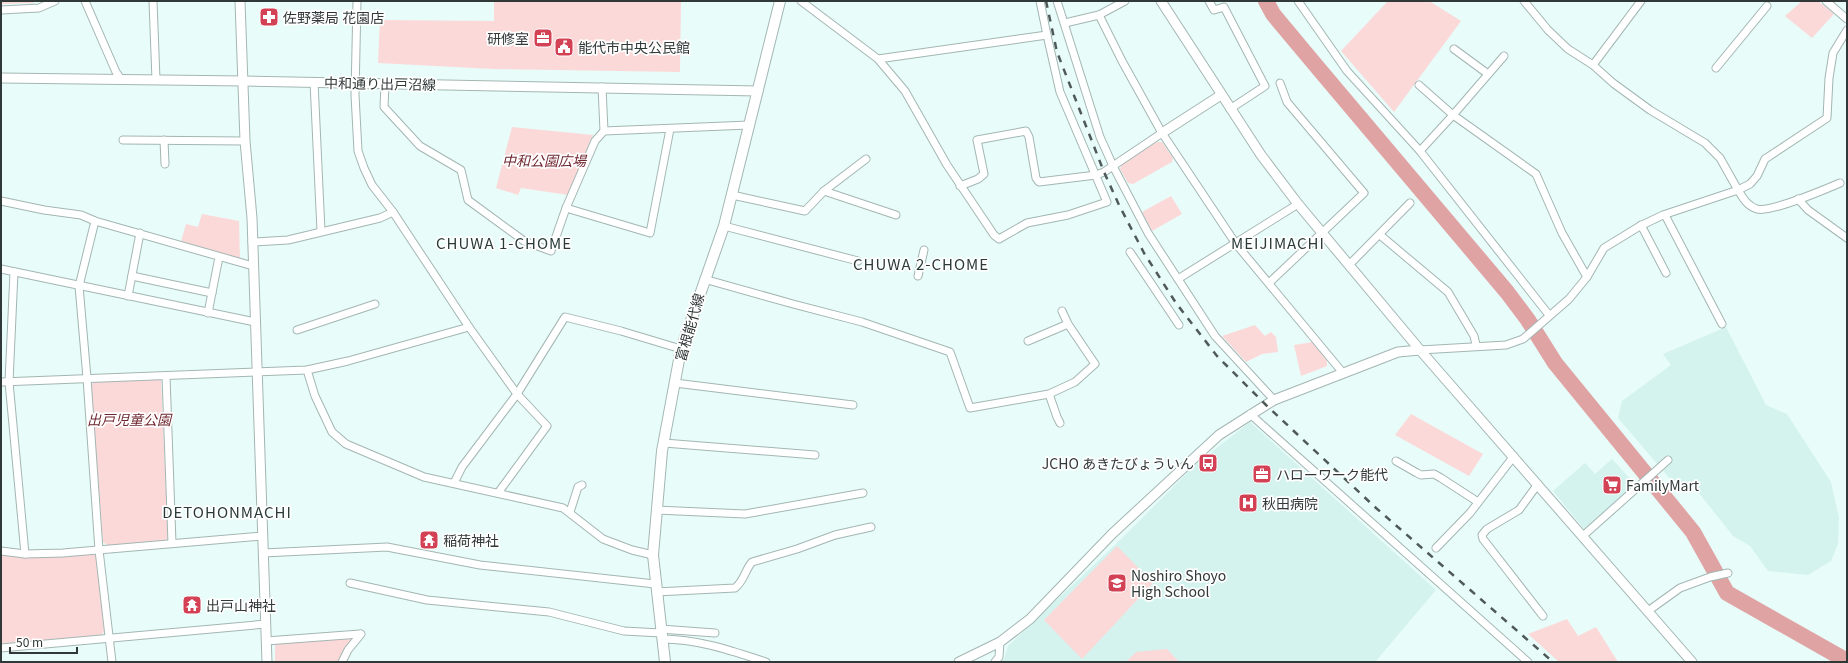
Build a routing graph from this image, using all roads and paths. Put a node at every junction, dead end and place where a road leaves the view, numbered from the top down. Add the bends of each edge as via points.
1 (56, 1) edge
2 (85, 1) edge
3 (154, 1) edge
4 (240, 1) edge
5 (357, 1) edge
6 (780, 1) edge
7 (801, 1) edge
8 (1040, 1) edge
9 (1057, 1) edge
10 (1125, 1) edge
11 (1161, 1) edge
12 (1209, 1) edge
13 (1298, 1) edge
14 (1524, 1) edge
15 (1641, 1) edge
16 (1826, 1) edge
17 (1767, 6) dead end
18 (1, 10) edge
19 (1099, 15) junction
20 (1847, 18) edge
21 (1065, 23) junction
22 (1847, 30) edge
23 (1047, 35) junction
24 (1454, 49) dead end
25 (1504, 56) dead end
26 (878, 58) junction
27 (1593, 65) junction
28 (1716, 68) dead end
29 (1488, 74) junction
30 (1, 78) edge
31 (121, 79) junction
32 (156, 80) junction
33 (242, 81) junction
34 (314, 82) junction
35 (356, 83) junction
36 (1280, 83) dead end
37 (385, 84) junction
38 (1419, 85) dead end
39 (602, 87) junction
40 (758, 91) junction
41 (1221, 95) junction
42 (1230, 109) junction
43 (1453, 115) junction
44 (749, 125) junction
45 (670, 129) junction
46 (604, 131) junction
47 (1162, 133) junction
48 (123, 140) dead end
49 (164, 140) junction
50 (245, 141) junction
51 (1420, 151) junction
52 (866, 159) dead end
53 (164, 164) dead end
54 (1113, 166) junction
55 (1096, 175) junction
56 (1843, 184) edge
57 (960, 186) junction
58 (1738, 190) junction
59 (824, 191) junction
60 (732, 195) junction
61 (1798, 198) junction
62 (1, 200) edge
63 (1410, 203) dead end
64 (1298, 204) junction
65 (566, 208) junction
66 (393, 212) junction
67 (896, 215) dead end
68 (1664, 215) junction
69 (95, 221) junction
70 (1641, 225) junction
71 (724, 226) junction
72 (321, 231) junction
73 (1323, 232) junction
74 (140, 233) junction
75 (1380, 235) junction
76 (1847, 238) edge
77 (252, 242) junction
78 (1236, 244) junction
79 (924, 250) dead end
80 (1130, 252) dead end
81 (219, 257) junction
82 (858, 261) dead end
83 (1350, 264) junction
84 (253, 266) junction
85 (1, 269) edge
86 (14, 272) junction
87 (1666, 273) dead end
88 (132, 276) junction
89 (918, 276) dead end
90 (1587, 277) junction
91 (704, 279) junction
92 (1178, 279) junction
93 (1269, 283) junction
94 (79, 286) junction
95 (212, 293) junction
96 (128, 296) junction
97 (375, 304) dead end
98 (1062, 310) dead end
99 (208, 313) junction
100 (1546, 318) junction
101 (255, 322) junction
102 (1068, 324) junction
103 (1722, 324) dead end
104 (1179, 325) dead end
105 (469, 327) junction
106 (297, 330) dead end
107 (1028, 341) dead end
108 (1476, 345) junction
109 (681, 349) junction
110 (1420, 350) junction
111 (307, 370) junction
112 (257, 372) junction
113 (1343, 373) junction
114 (166, 376) junction
115 (88, 378) junction
116 (1, 382) edge
117 (9, 382) junction
118 (675, 383) junction
119 (516, 394) junction
120 (1050, 394) junction
121 (1274, 400) junction
122 (853, 405) dead end
123 (1250, 414) junction
124 (1060, 423) dead end
125 (664, 443) junction
126 (815, 455) dead end
127 (1514, 456) junction
128 (1668, 460) dead end
129 (1396, 461) dead end
130 (454, 483) junction
131 (1538, 484) junction
132 (582, 485) dead end
133 (498, 493) junction
134 (863, 494) dead end
135 (1478, 502) junction
136 (656, 510) junction
137 (570, 512) junction
138 (871, 527) dead end
139 (263, 536) junction
140 (1584, 536) junction
141 (172, 543) junction
142 (1436, 548) dead end
143 (99, 550) junction
144 (1, 551) edge
145 (263, 553) junction
146 (25, 554) junction
147 (652, 555) junction
148 (1728, 574) dead end
149 (350, 583) dead end
150 (656, 588) junction
151 (1648, 610) junction
152 (1543, 616) dead end
153 (266, 624) junction
154 (715, 633) dead end
155 (661, 634) junction
156 (110, 639) junction
157 (266, 641) junction
158 (1000, 642) junction
159 (1, 648) edge
160 (112, 662) edge
161 (267, 662) edge
162 (342, 662) edge
163 (665, 662) edge
164 (766, 662) edge
165 (959, 662) edge
166 (995, 662) edge
167 (1528, 662) edge
168 (1692, 662) edge

1 - 18 street via 39,8
2 - 31 street
3 - 32 street
4 - 33 street
5 - 35 street
6 - 40 main road, 富根能代線
7 - 26 street
8 - 23 street
9 - 21 street
10 - 19 street
11 - 41 street
12 - 42 street via 1214,10 1224,7 1265,86
13 - 51 street via 1347,71
14 - 27 street via 1568,49
15 - 27 street
16 - 20 street
17 - 28 street
19 - 21 street
19 - 47 street
21 - 54 street via 1100,137
22 - 58 street via 1833,53 1827,118 1765,159 1757,176 1750,184
23 - 26 street
23 - 55 street via 1060,92
24 - 29 street
25 - 29 street
26 - 57 street via 905,90
27 - 58 street via 1650,110 1705,143 1720,158
29 - 43 street
30 - 31 street, 中和通り出戸沼線
31 - 32 street, 中和通り出戸沼線
32 - 33 street, 中和通り出戸沼線
33 - 34 street, 中和通り出戸沼線
33 - 50 street
34 - 35 street, 中和通り出戸沼線
34 - 72 street
35 - 37 street, 中和通り出戸沼線
35 - 66 street via 358,151 372,186
36 - 73 street via 1287,102 1364,193
37 - 39 street, 中和通り出戸沼線
37 - 65 street via 384,108 420,146 461,170 468,200 524,241 551,251
38 - 43 street
39 - 40 street, 中和通り出戸沼線
39 - 46 street
40 - 44 main road, 富根能代線
41 - 42 street
41 - 47 street
42 - 64 street via 1261,156
43 - 51 street
43 - 90 street via 1536,174 1562,233
44 - 45 street
44 - 60 main road, 富根能代線
45 - 46 street
45 - 65 street via 650,233
46 - 65 street via 595,141
47 - 54 street
47 - 78 street
48 - 49 street
49 - 50 street
49 - 53 street
50 - 77 street
51 - 100 street
52 - 59 street
54 - 55 street
54 - 92 street via 1148,233
55 - 57 street via 1107,202 1068,215 1027,223 999,239
55 - 57 street via 1039,182 1026,131 977,140 984,174
56 - 61 street
58 - 61 street via 1746,203 1758,210 1772,208
58 - 68 street
59 - 60 street via 805,211
59 - 67 street
60 - 71 main road, 富根能代線
61 - 76 street via 1808,210
62 - 69 street via 44,210 81,214
63 - 75 street
64 - 73 street
64 - 78 street
66 - 72 street via 380,218
66 - 105 street
68 - 70 street
68 - 103 street
69 - 74 street
69 - 94 street
70 - 87 street
70 - 90 street via 1604,248
71 - 82 street
71 - 91 main road, 富根能代線
72 - 77 street via 288,240
73 - 83 street
73 - 93 street
74 - 81 street
74 - 88 street
75 - 83 street
75 - 108 street via 1448,292 1474,336
77 - 84 street
78 - 92 street
78 - 93 street
79 - 89 street
80 - 104 street
81 - 84 street
81 - 95 street
83 - 110 street
84 - 101 street
85 - 86 street
86 - 94 street
86 - 117 street
88 - 95 street
88 - 96 street
90 - 100 street via 1568,300
91 - 109 main road, 富根能代線
91 - 120 street via 862,322 950,352 970,408
92 - 121 street via 1215,336
93 - 113 street
94 - 96 street
94 - 115 street
95 - 99 street
96 - 99 street
97 - 106 street
98 - 102 street
99 - 101 street
100 - 108 street via 1523,339 1506,345
101 - 112 street
102 - 107 street
102 - 120 street via 1095,364 1075,382
105 - 111 street
105 - 119 street
108 - 110 street
109 - 118 main road, 富根能代線
109 - 119 street via 565,317
110 - 113 street via 1398,352
110 - 127 street
111 - 112 street
111 - 130 street via 315,396 332,432 346,444 424,477
112 - 114 street
112 - 139 street
113 - 121 street
114 - 115 street
114 - 141 street
115 - 117 street
115 - 143 street
116 - 117 street
117 - 146 street
118 - 122 street
118 - 125 main road, 富根能代線
119 - 130 street via 462,467
119 - 133 street via 547,426
120 - 124 street
121 - 123 street
123 - 158 street via 1219,435 1188,463 1112,534 1030,619
123 - 167 street
125 - 126 street
125 - 136 main road, 富根能代線
127 - 131 street
127 - 135 street
128 - 140 street
129 - 135 street via 1417,474 1434,474
130 - 133 street
131 - 140 street
131 - 152 street via 1519,510 1487,529 1482,535
132 - 137 street via 578,487
133 - 137 street via 563,508
134 - 136 street via 746,514
135 - 142 street
136 - 147 main road, 富根能代線
137 - 147 street via 604,539
138 - 150 street via 835,535 752,562 741,584 735,588
139 - 141 street
139 - 145 street
140 - 151 street
141 - 143 street
143 - 146 street
143 - 156 street
144 - 146 street
145 - 150 street via 387,547 480,565
145 - 153 street
147 - 150 main road, 富根能代線
148 - 151 street via 1710,577 1680,588
149 - 155 street via 427,600 549,612 624,631
150 - 155 main road, 富根能代線
151 - 168 street
153 - 156 street
153 - 157 street
154 - 155 street
155 - 163 main road, 富根能代線
155 - 164 street
156 - 159 street
156 - 160 street
157 - 161 street
157 - 162 street via 361,634
158 - 165 street
158 - 166 street via 999,657

